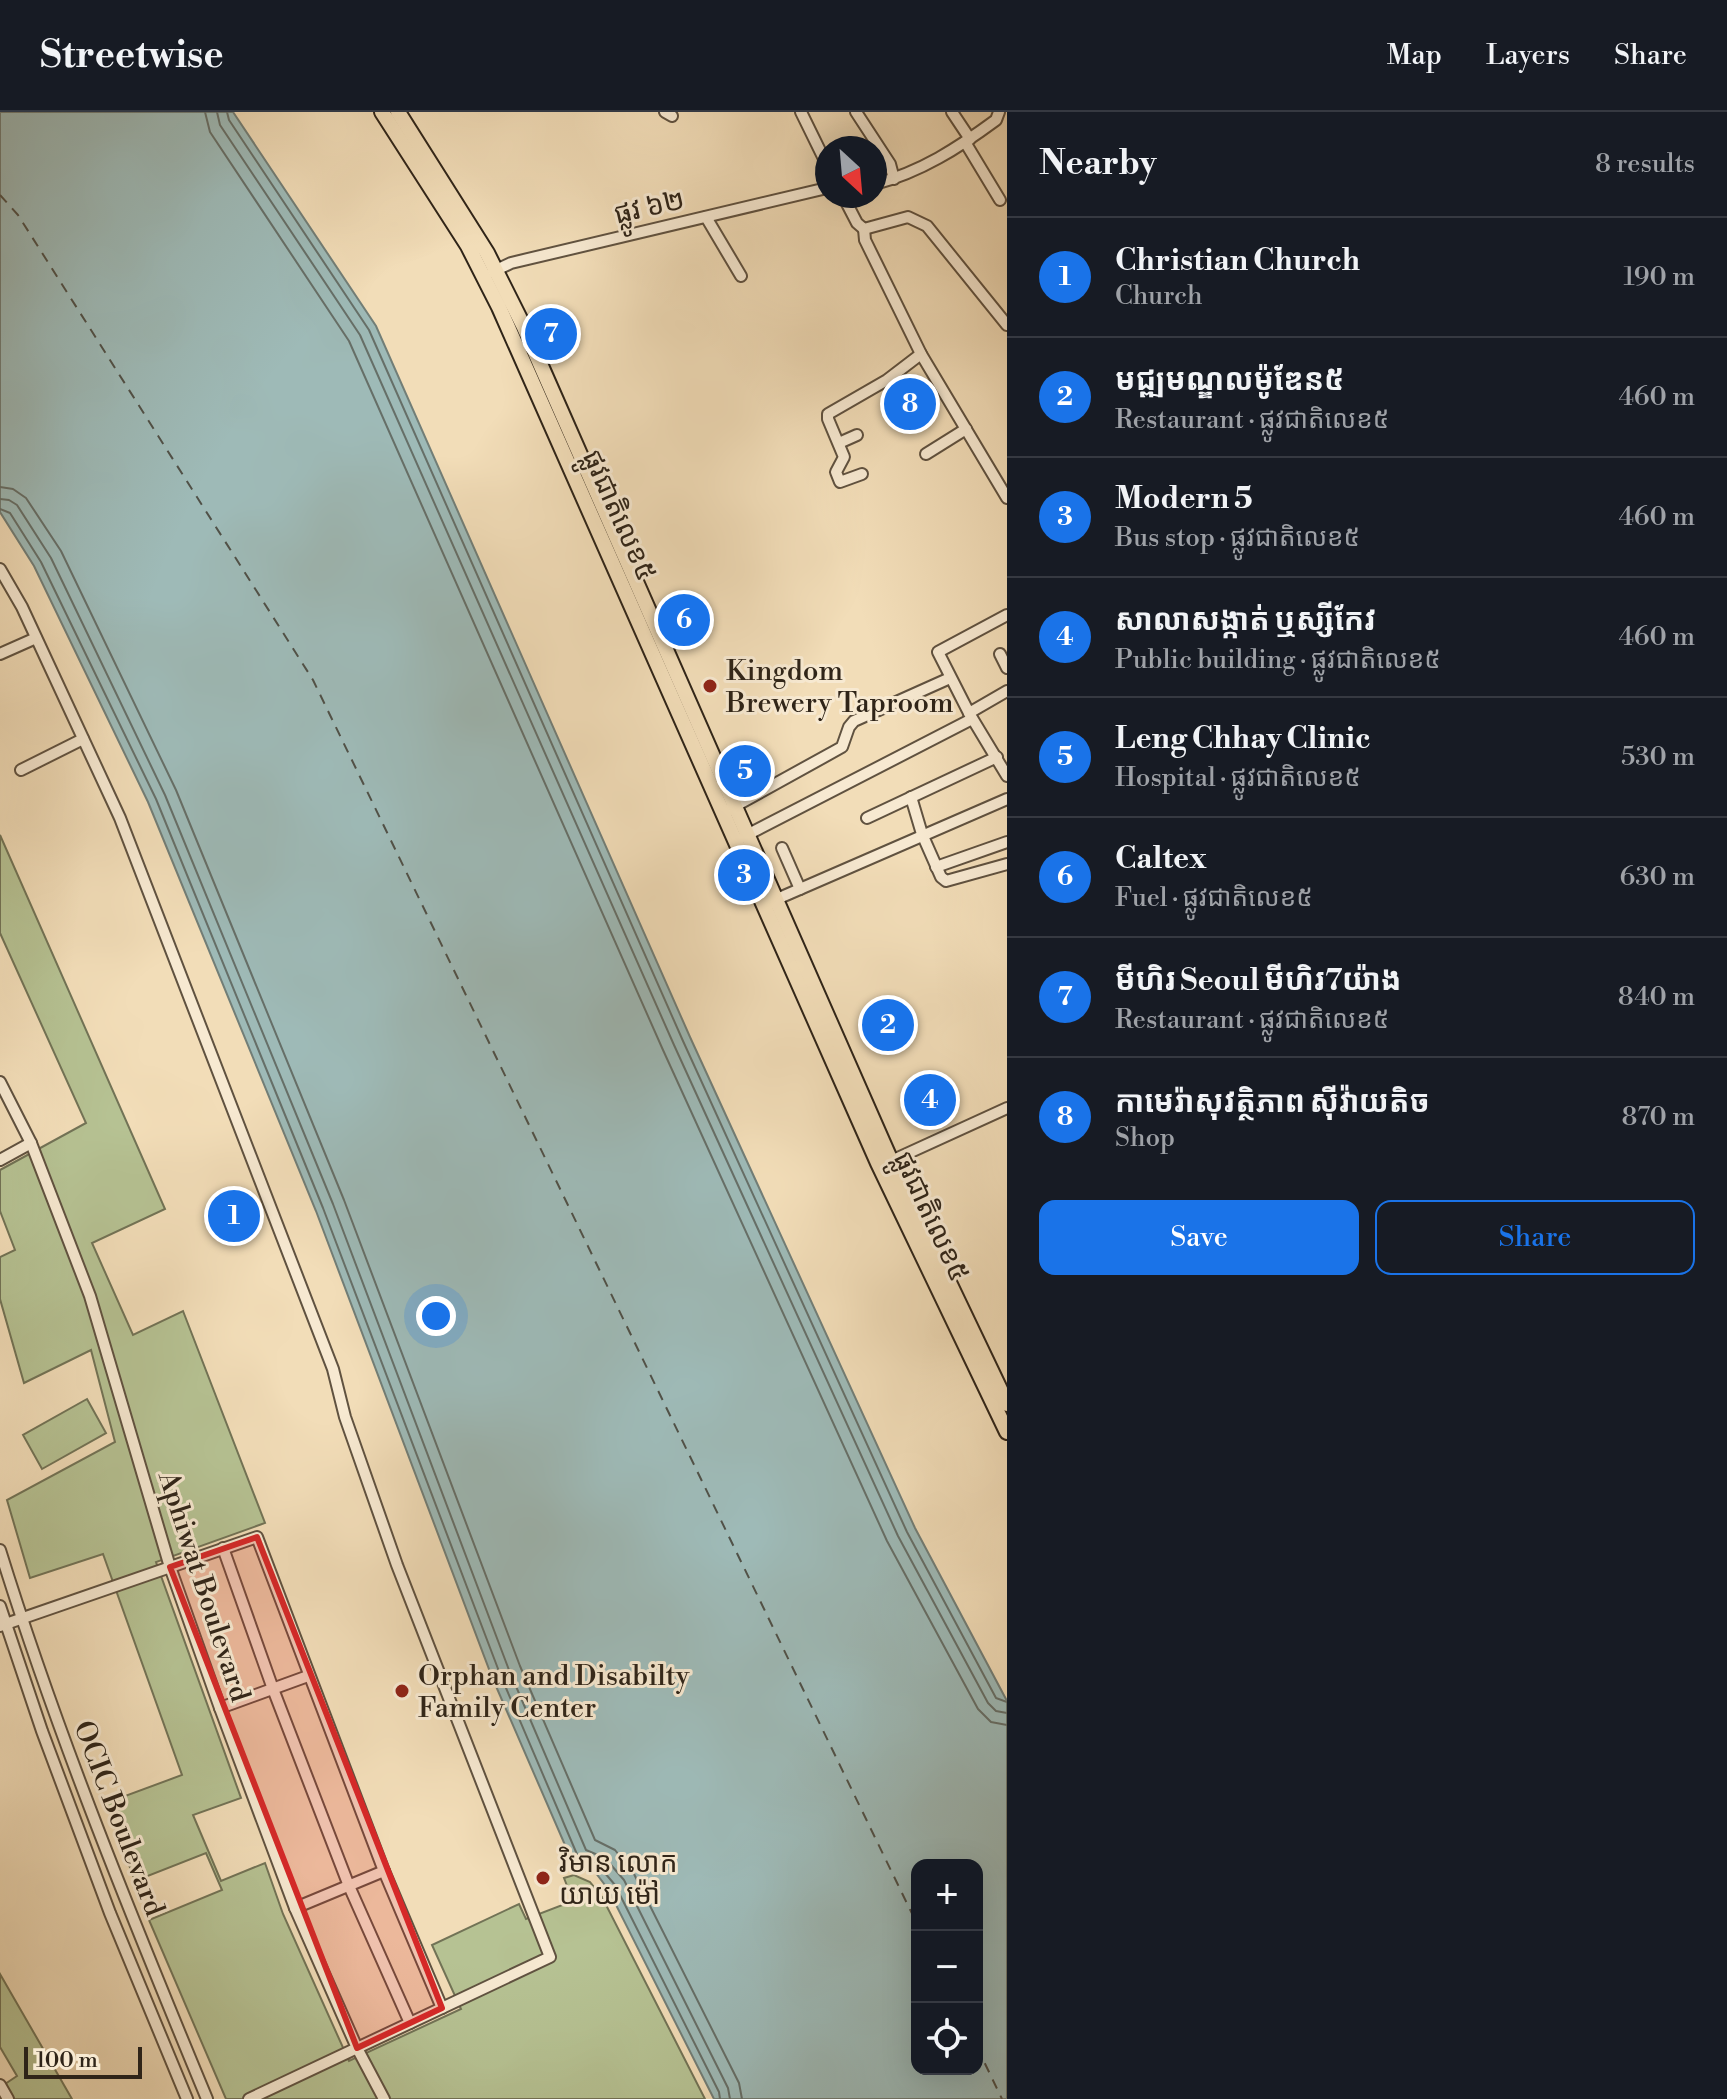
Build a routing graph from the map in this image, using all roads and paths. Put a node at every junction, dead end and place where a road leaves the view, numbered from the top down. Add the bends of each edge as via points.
1 (382, 112) edge
2 (398, 112) edge
3 (801, 112) edge
4 (856, 112) edge
5 (952, 112) edge
6 (1001, 113) edge
7 (815, 141) edge
8 (967, 141) junction
9 (894, 179) junction
10 (887, 181) edge
11 (815, 191) edge
12 (1000, 200) dead end
13 (849, 208) edge
14 (706, 217) junction
15 (864, 229) junction
16 (490, 273) junction
17 (741, 276) dead end
18 (1007, 325) edge
19 (921, 354) junction
20 (966, 429) junction
21 (857, 435) dead end
22 (839, 443) junction
23 (926, 454) dead end
24 (862, 474) dead end
25 (1007, 498) edge
26 (0, 569) edge
27 (4, 582) edge
28 (1007, 615) edge
29 (36, 638) junction
30 (0, 654) edge
31 (1000, 654) dead end
32 (1007, 668) edge
33 (950, 678) junction
34 (1007, 691) edge
35 (971, 716) junction
36 (83, 739) junction
37 (997, 757) junction
38 (21, 770) dead end
39 (1007, 776) edge
40 (911, 797) junction
41 (1007, 799) edge
42 (729, 809) junction
43 (867, 818) dead end
44 (922, 834) junction
45 (742, 837) junction
46 (1007, 842) edge
47 (782, 848) dead end
48 (1007, 864) edge
49 (936, 867) junction
50 (800, 889) junction
51 (770, 902) junction
52 (0, 1082) edge
53 (1007, 1108) edge
54 (31, 1143) junction
55 (0, 1160) edge
56 (891, 1161) junction
57 (1007, 1404) edge
58 (1007, 1432) edge
59 (223, 1548) junction
60 (0, 1550) edge
61 (170, 1567) junction
62 (0, 1606) edge
63 (21, 1619) junction
64 (3, 1626) edge
65 (308, 1676) junction
66 (273, 1689) junction
67 (220, 1708) junction
68 (384, 1871) junction
69 (349, 1886) junction
70 (295, 1908) junction
71 (442, 2008) junction
72 (410, 2023) junction
73 (357, 2048) junction
74 (0, 2085) edge
75 (8, 2099) edge
76 (187, 2099) edge
77 (207, 2099) edge
78 (249, 2099) edge
79 (384, 2099) edge

1 - 16 highway, ផ្លូវជាតិលេខ៥
2 - 16 highway, ផ្លូវជាតិលេខ៥
3 - 7 street
4 - 9 street
5 - 8 street
6 - 8 street
8 - 9 street
8 - 12 street
9 - 10 street
11 - 14 street, ផ្លូវ ៦២
13 - 15 street
14 - 16 street, ផ្លូវ ៦២ via 511,263
14 - 17 street
15 - 18 street via 908,217 927,226
15 - 19 street
16 - 42 highway, ផ្លូវជាតិលេខ៥
19 - 20 street
19 - 22 street via 828,414
20 - 23 street
20 - 25 street
21 - 22 street
22 - 24 street via 844,457 836,472 840,482
26 - 27 street
27 - 29 street
28 - 33 street via 938,652
29 - 30 street
29 - 36 street
31 - 32 street
33 - 35 street
33 - 42 street via 854,721 842,747
34 - 35 street
35 - 37 street
35 - 45 street
36 - 38 street
36 - 71 street via 120,818 241,1129 333,1369 397,1565 550,1957
37 - 39 street
37 - 40 street
40 - 43 street
40 - 44 street
41 - 44 street
42 - 45 highway, ផ្លូវជាតិលេខ៥
44 - 49 street
44 - 50 street
45 - 51 highway, ផ្លូវជាតិលេខ៥
46 - 49 street
47 - 50 street
48 - 49 street via 946,881
50 - 51 street
51 - 56 highway, ផ្លូវជាតិលេខ៥
51 - 58 highway, ផ្លូវជាតិលេខ៥ via 914,1242
52 - 54 street, Aphiwat Boulevard
53 - 56 street
54 - 55 street
54 - 61 street, Aphiwat Boulevard via 90,1296
56 - 57 highway, ផ្លូវជាតិលេខ៥
59 - 61 street
59 - 65 street via 257,1537
59 - 66 street
60 - 63 street, OCIC Boulevard
61 - 63 street
61 - 67 street, Aphiwat Boulevard
62 - 64 street, OCIC Boulevard
63 - 64 street
63 - 77 street, OCIC Boulevard via 128,1908
64 - 76 street, OCIC Boulevard via 110,1913
65 - 66 street
65 - 68 street
66 - 67 street
66 - 69 street
67 - 70 street, Aphiwat Boulevard
68 - 69 street
68 - 71 street
69 - 70 street
69 - 72 street
70 - 73 street, Aphiwat Boulevard
71 - 72 street
72 - 73 street
73 - 78 street
73 - 79 street, Aphiwat Boulevard
74 - 75 street

